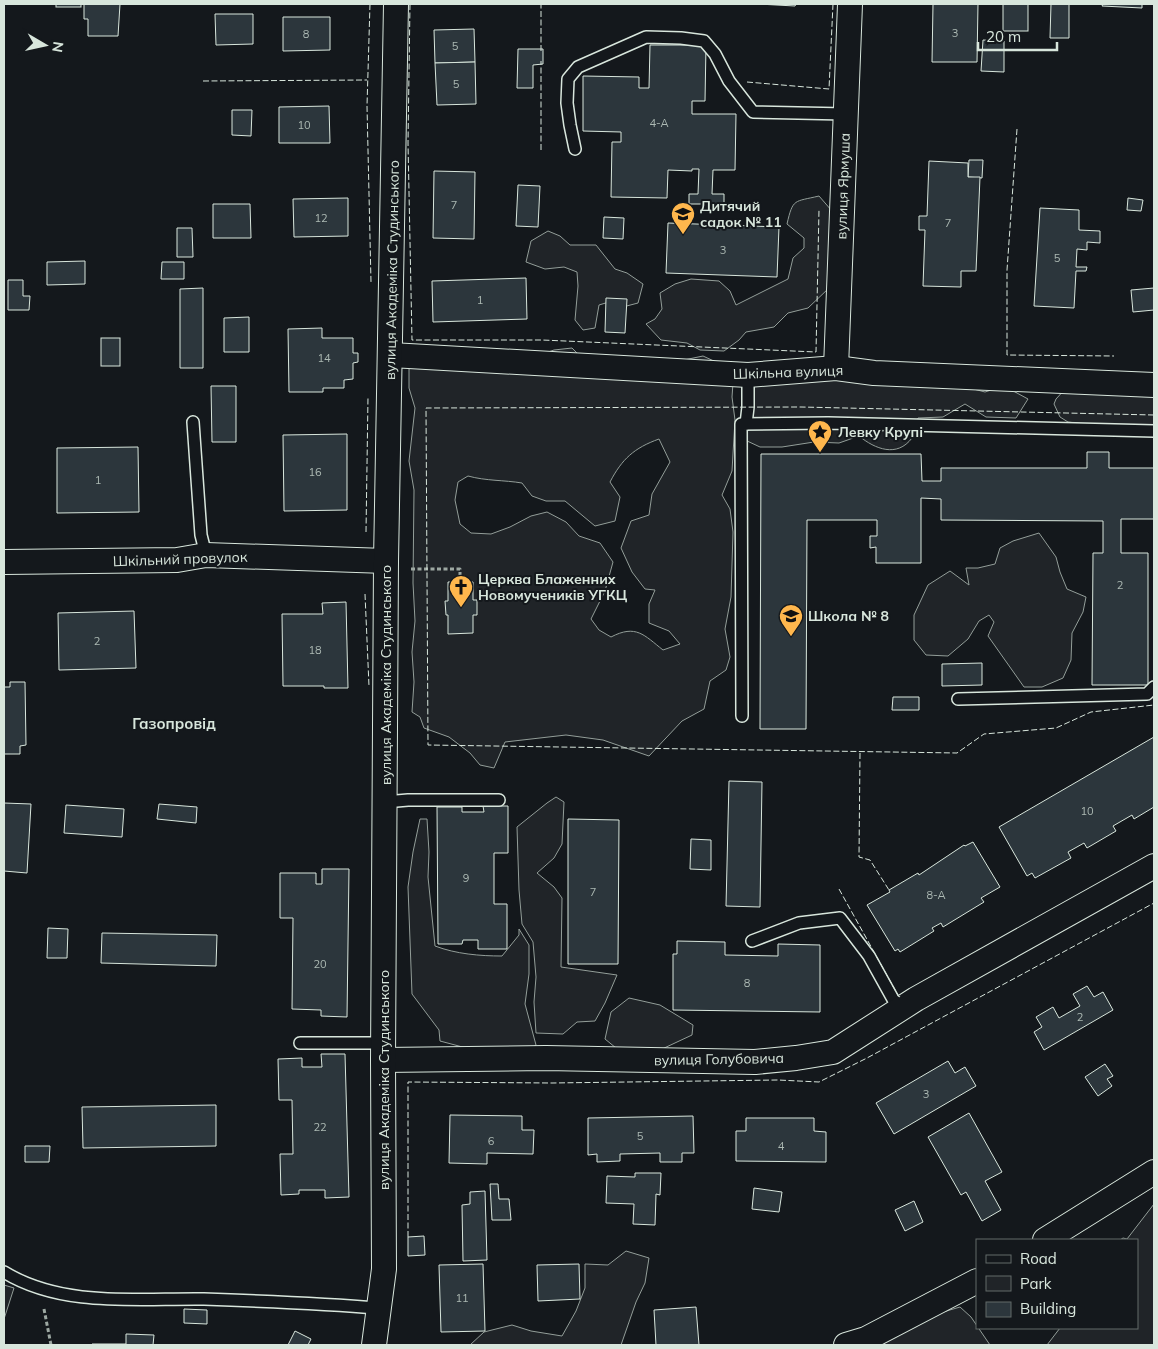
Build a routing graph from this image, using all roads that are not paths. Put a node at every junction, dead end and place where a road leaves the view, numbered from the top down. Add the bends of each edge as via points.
1 (396, 4) edge
2 (850, 4) edge
3 (846, 114) junction
4 (575, 149) dead end
5 (391, 355) junction
6 (836, 368) junction
7 (748, 375) junction
8 (1154, 385) edge
9 (192, 422) dead end
10 (746, 424) junction
11 (1154, 431) edge
12 (206, 555) junction
13 (386, 561) junction
14 (4, 562) edge
15 (1154, 687) edge
16 (958, 699) dead end
17 (742, 716) dead end
18 (499, 800) dead end
19 (385, 802) junction
20 (1154, 866) edge
21 (752, 941) dead end
22 (898, 1010) junction
23 (300, 1043) dead end
24 (383, 1051) junction
25 (1154, 1172) edge
26 (1047, 1239) edge
27 (4, 1272) edge
28 (976, 1282) edge
29 (378, 1308) junction
30 (374, 1345) edge
31 (846, 1345) edge

1 - 5 street, вулиця Академіка Студинського
2 - 3 street, вулиця Ярмуша
3 - 4 lane via 753,112 704,41 646,37 578,66 568,79 567,103
3 - 6 street, вулиця Ярмуша
5 - 7 street, Шкільна вулиця
5 - 13 street, вулиця Академіка Студинського
6 - 7 street, Шкільна вулиця
6 - 8 street, Шкільна вулиця via 874,373
7 - 10 lane
9 - 12 lane via 201,535
10 - 11 lane
10 - 17 lane via 741,424
12 - 13 street, Шкільний провулок
12 - 14 street, Шкільний провулок via 177,560
13 - 19 street, вулиця Академіка Студинського
15 - 16 lane via 1147,694
18 - 19 lane
19 - 24 street, вулиця Академіка Студинського
20 - 22 street, вулиця Голубовича
21 - 22 lane via 799,923 840,918 869,956
22 - 24 street, вулиця Голубовича via 833,1052 755,1062
23 - 24 lane
24 - 29 street, вулиця Академіка Студинського via 384,1268
25 - 26 street
27 - 29 lane via 66,1295 310,1302
28 - 31 street
29 - 30 street, вулиця Академіка Студинського

